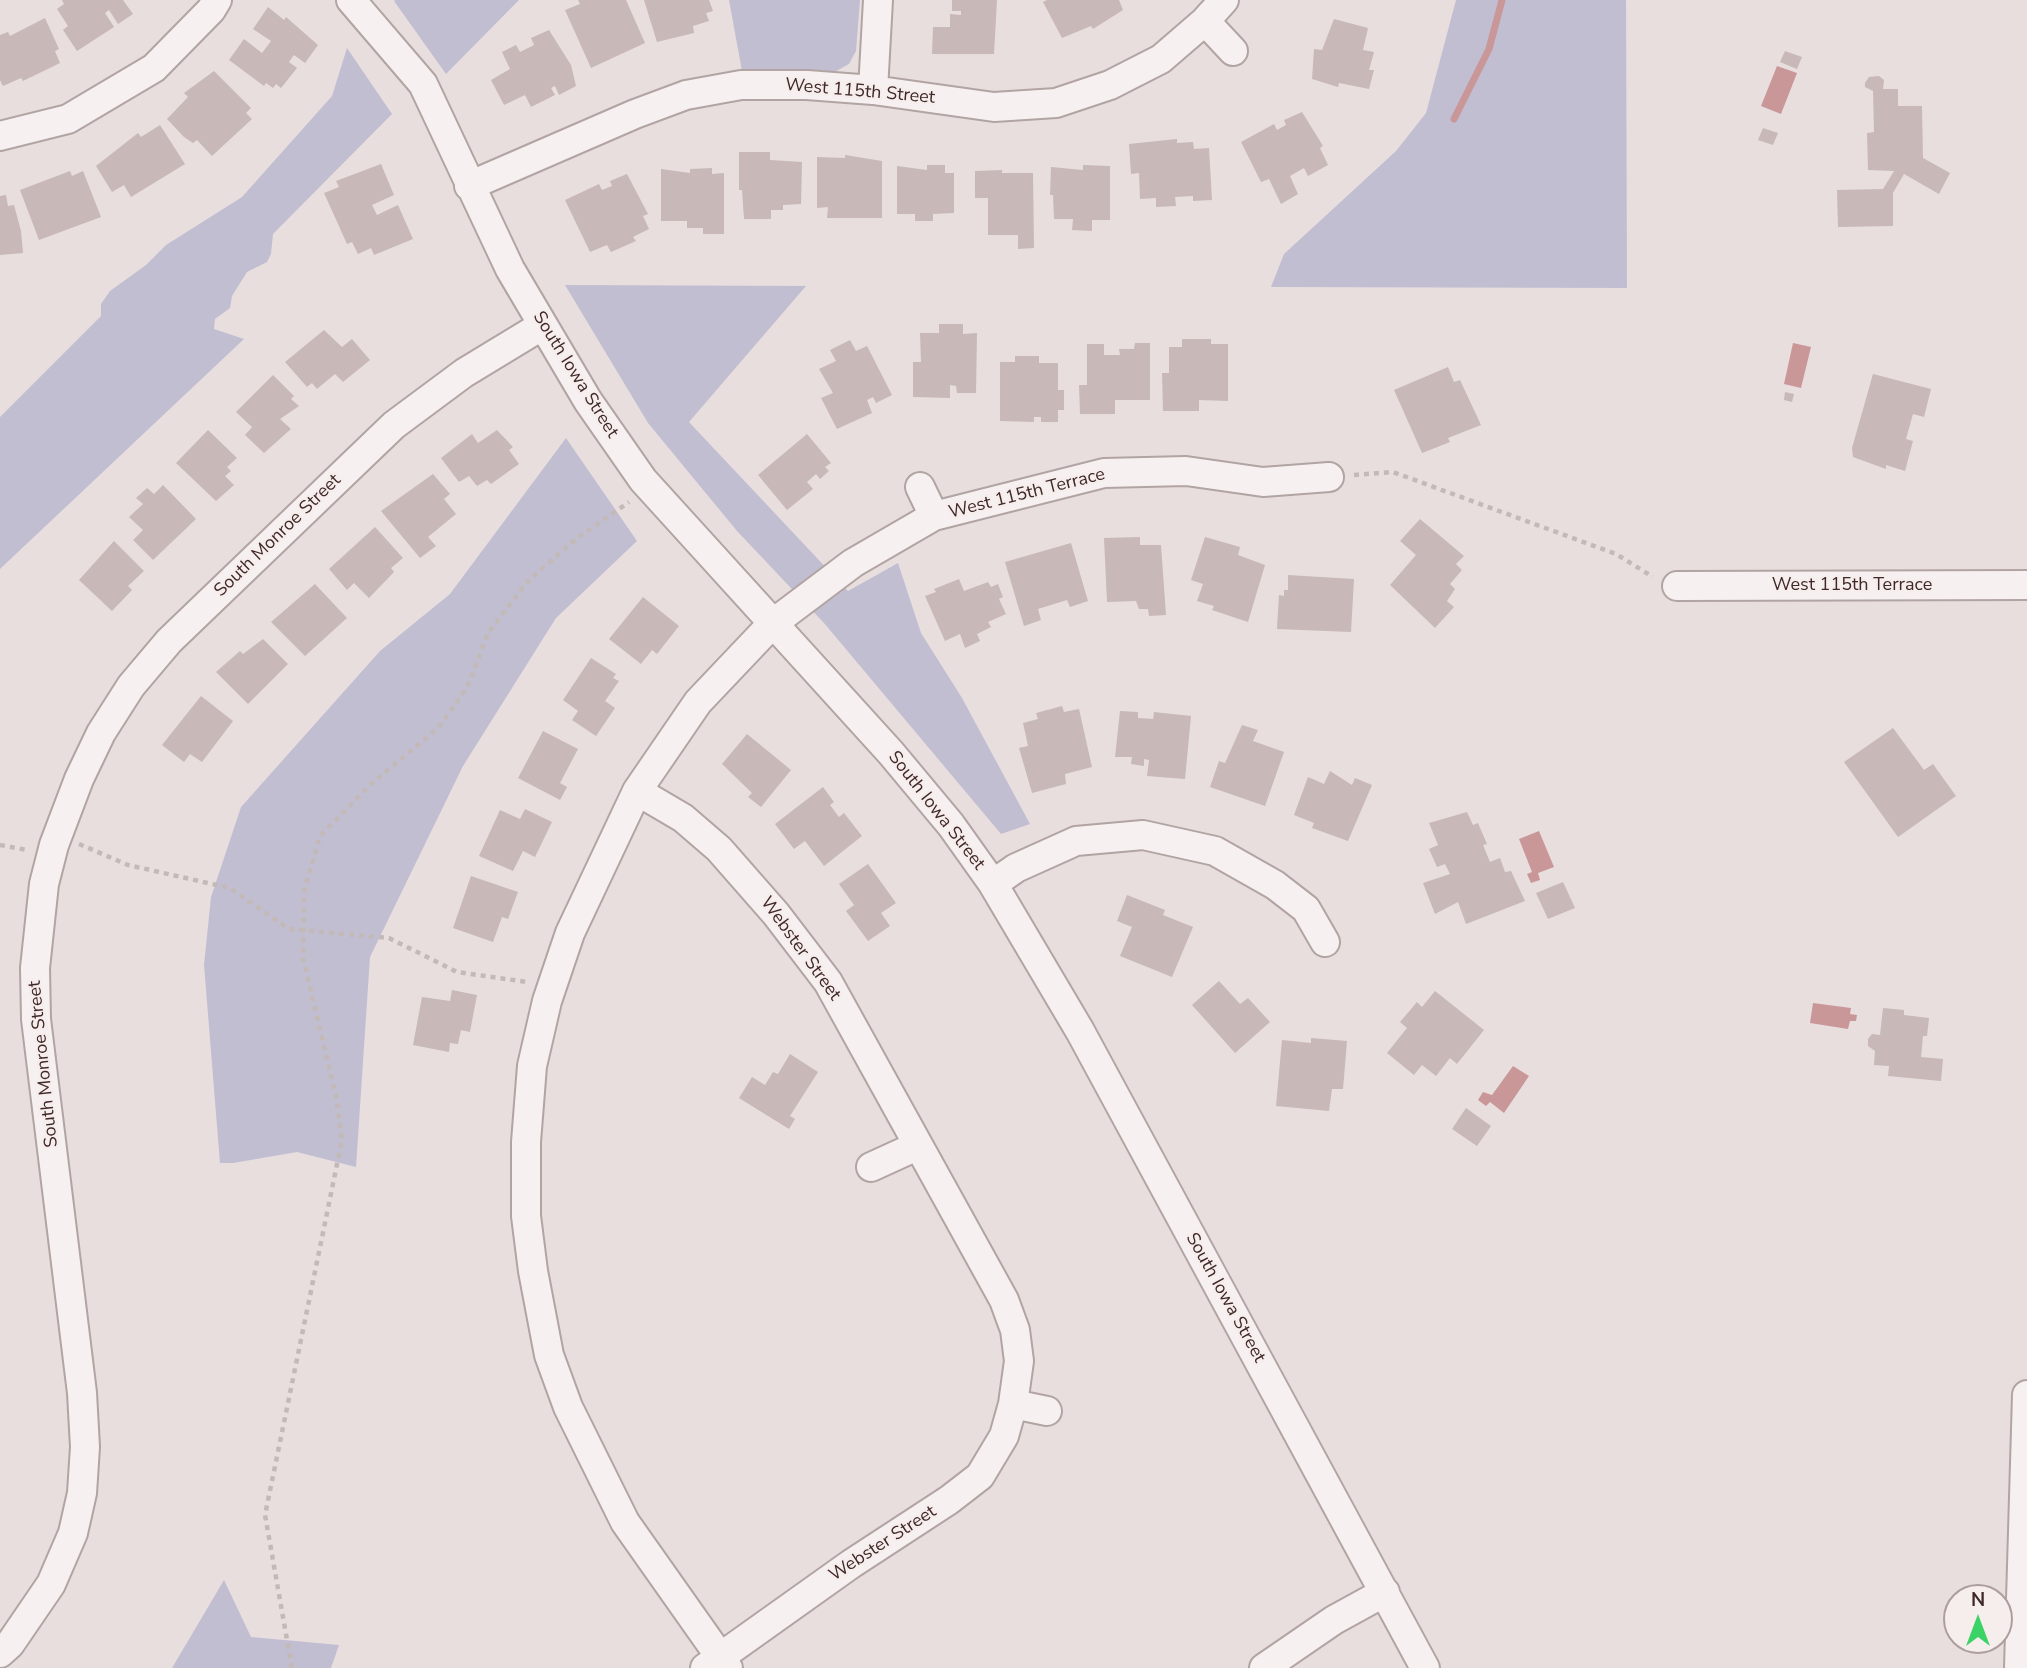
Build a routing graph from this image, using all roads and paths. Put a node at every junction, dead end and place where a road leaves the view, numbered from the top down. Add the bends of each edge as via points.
1 (217, 0) edge
2 (878, 0) edge
3 (1224, 0) edge
4 (358, 7) edge
5 (1205, 22) junction
6 (1233, 51) dead end
7 (873, 90) junction
8 (0, 136) edge
9 (469, 186) junction
10 (543, 325) junction
11 (1329, 477) joint
12 (920, 487) dead end
13 (650, 488) junction
14 (934, 516) junction
15 (2027, 585) edge
16 (1677, 586) joint
17 (772, 624) junction
18 (637, 791) junction
19 (71, 840) dead end
20 (0, 845) edge
21 (33, 851) dead end
22 (993, 884) junction
23 (304, 930) junction
24 (1325, 942) dead end
25 (534, 983) dead end
26 (917, 1146) junction
27 (871, 1167) dead end
28 (2027, 1395) edge
29 (1013, 1404) junction
30 (1047, 1411) dead end
31 (1385, 1592) junction
32 (0, 1653) edge
33 (718, 1664) edge
34 (292, 1668) edge
35 (1264, 1668) edge
36 (1425, 1668) edge
37 (2019, 1668) edge

1 - 8 street via 154,68 68,119
2 - 7 street
3 - 5 street, West 115th Street
4 - 9 street, South Iowa Street via 423,84
5 - 6 street
5 - 7 street, West 115th Street via 1161,59 1110,85 1056,103 994,107
7 - 9 street, West 115th Street via 741,85 686,95
9 - 10 street, South Iowa Street
10 - 13 street, South Iowa Street via 588,401
10 - 32 street, South Monroe Street via 464,373 394,425 169,640 131,686 79,779 44,884 35,968 36,1019 82,1393 82,1493 73,1533 51,1584
11 - 14 street, West 115th Terrace via 1263,482 1186,471 1104,473
11 - 16 path via 1393,472 1616,554
12 - 14 street, West 115th Terrace
13 - 17 street, South Iowa Street
13 - 23 path via 576,539 528,581 488,633 467,688 438,728 370,785 320,836 304,892
14 - 17 street, West 115th Terrace via 853,563
15 - 16 street, West 115th Terrace
17 - 18 street, West 115th Terrace via 698,702
17 - 22 street, South Iowa Street via 891,752
18 - 26 street, Webster Street via 683,818 719,849 776,914 828,982
18 - 33 street, West 115th Terrace via 570,933 547,1001 532,1066 526,1216 549,1356 577,1427 625,1522
19 - 23 path via 128,865 230,888 289,929
20 - 21 path
22 - 24 street via 1016,868 1076,841 1143,835 1215,851 1275,885 1306,909
22 - 31 street, South Iowa Street via 1080,1031
23 - 25 path via 389,938 457,972
23 - 34 path via 303,958 342,1140 265,1515
26 - 27 street
26 - 29 street, Webster Street via 1004,1300 1015,1330 1019,1361
28 - 37 street
29 - 30 street
29 - 33 street, Webster Street via 1004,1436 980,1476 851,1564
31 - 35 street
31 - 36 street, South Iowa Street

